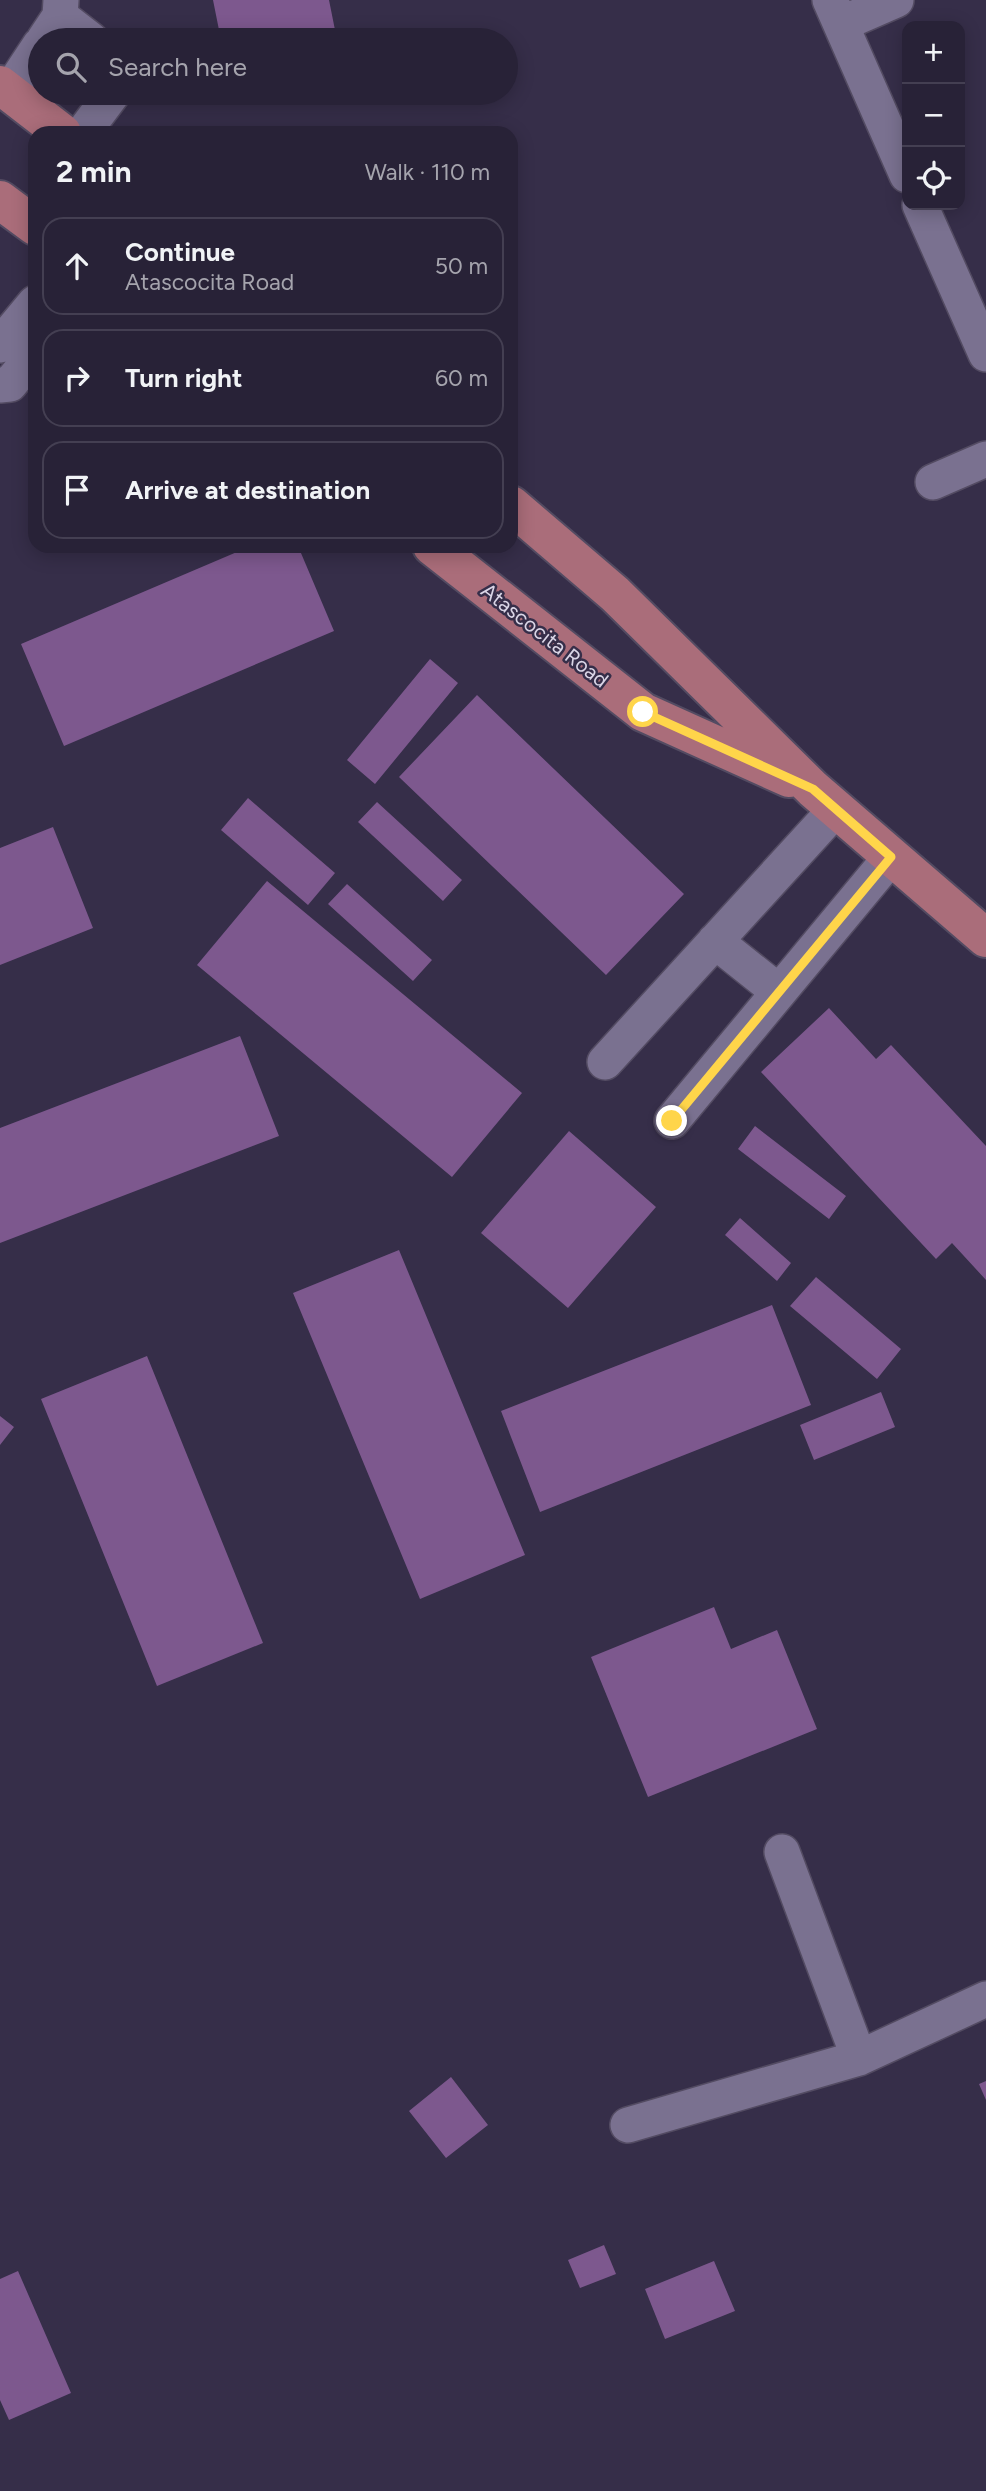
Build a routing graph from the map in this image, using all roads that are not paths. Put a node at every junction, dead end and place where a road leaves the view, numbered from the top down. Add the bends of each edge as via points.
1 (896, 0) edge
2 (836, 12) edge
3 (55, 19) edge
4 (70, 28) edge
5 (28, 60) edge
6 (4, 89) edge
7 (104, 105) edge
8 (53, 126) edge
9 (88, 126) edge
10 (902, 164) edge
11 (0, 200) edge
12 (922, 210) edge
13 (28, 221) edge
14 (28, 311) edge
15 (0, 345) edge
16 (986, 354) edge
17 (28, 362) edge
18 (0, 385) edge
19 (986, 459) edge
20 (933, 482) dead end
21 (518, 511) edge
22 (441, 553) edge
23 (824, 799) junction
24 (891, 857) junction
25 (986, 939) edge
26 (715, 941) junction
27 (779, 992) junction
28 (605, 1062) dead end
29 (672, 1121) dead end
30 (782, 1852) dead end
31 (986, 1999) edge
32 (859, 2058) junction
33 (628, 2124) dead end

1 - 2 lane
2 - 10 lane
3 - 4 lane
5 - 6 lane
6 - 8 main road
7 - 9 lane
11 - 13 main road
12 - 16 lane
14 - 15 lane
17 - 18 lane via 10,384
19 - 20 lane
21 - 23 main road, Atascocita Road via 615,594
22 - 23 main road, Atascocita Road via 643,712
23 - 24 main road, Atascocita Road
23 - 26 lane
24 - 25 main road, Atascocita Road
24 - 27 lane
26 - 27 lane
26 - 28 lane
27 - 29 lane
30 - 32 lane
31 - 32 lane
32 - 33 lane

